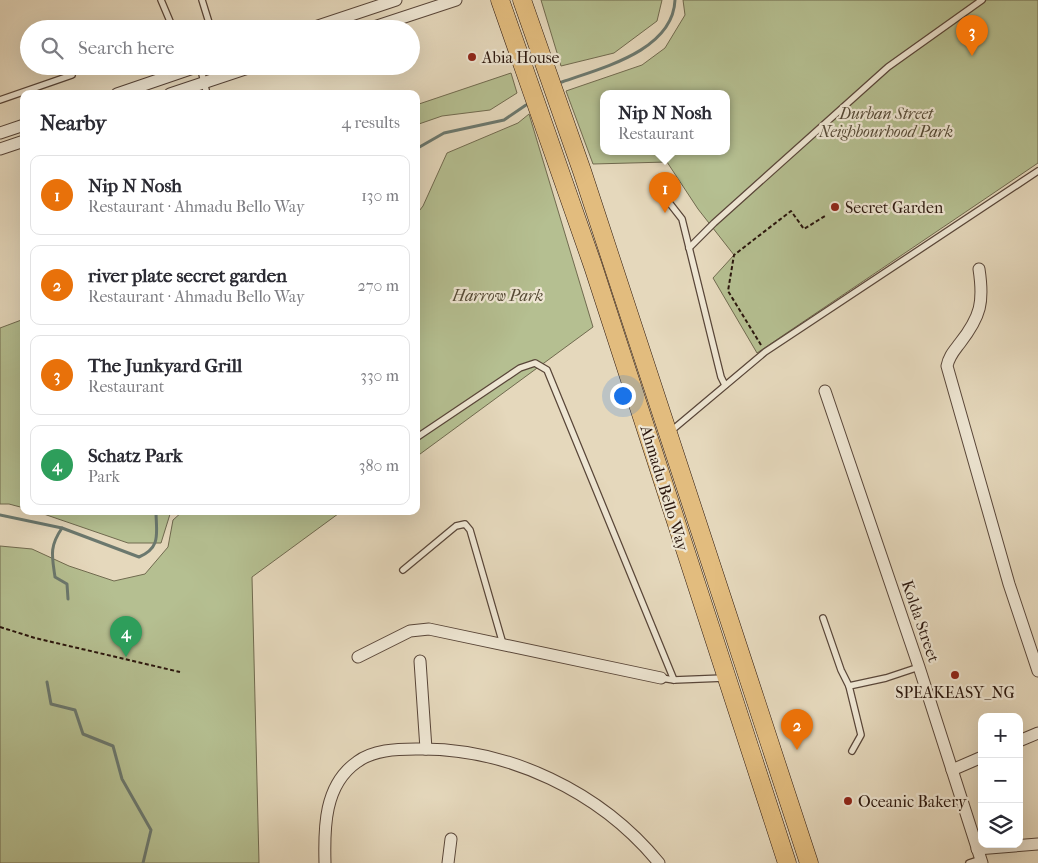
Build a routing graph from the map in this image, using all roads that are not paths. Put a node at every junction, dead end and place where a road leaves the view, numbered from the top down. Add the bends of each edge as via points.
1 (161, 0) edge
2 (202, 0) edge
3 (396, 0) edge
4 (456, 0) edge
5 (500, 0) edge
6 (522, 0) edge
7 (982, 0) edge
8 (169, 20) edge
9 (209, 20) edge
10 (336, 20) edge
11 (395, 20) edge
12 (72, 75) dead end
13 (173, 75) edge
14 (202, 75) edge
15 (234, 75) edge
16 (206, 88) edge
17 (29, 90) edge
18 (129, 90) edge
19 (20, 93) edge
20 (0, 100) edge
21 (20, 126) edge
22 (0, 133) edge
23 (20, 143) edge
24 (0, 149) edge
25 (1038, 171) edge
26 (664, 196) dead end
27 (689, 248) junction
28 (979, 269) dead end
29 (725, 385) junction
30 (825, 391) dead end
31 (668, 433) junction
32 (420, 435) edge
33 (403, 570) dead end
34 (823, 618) dead end
35 (503, 644) junction
36 (358, 657) dead end
37 (420, 661) dead end
38 (919, 667) junction
39 (1038, 671) edge
40 (661, 678) joint
41 (726, 678) junction
42 (674, 680) junction
43 (849, 686) junction
44 (1038, 733) edge
45 (1023, 739) edge
46 (426, 749) junction
47 (852, 751) dead end
48 (980, 758) edge
49 (952, 770) junction
50 (451, 839) dead end
51 (1038, 844) edge
52 (980, 857) edge
53 (325, 863) edge
54 (448, 863) edge
55 (659, 863) edge
56 (787, 863) edge
57 (809, 863) edge
58 (969, 863) edge

1 - 8 lane
2 - 9 lane
3 - 10 street
4 - 11 street
5 - 41 main road, Ahmadu Bello Way via 637,399
6 - 31 main road, Ahmadu Bello Way
7 - 27 lane via 888,67
12 - 17 lane
13 - 18 street
14 - 16 lane
15 - 16 street
19 - 20 lane
21 - 22 street
23 - 24 street
25 - 29 lane via 765,352
26 - 27 lane via 682,219
27 - 29 lane
28 - 39 street via 983,293 979,311 949,357 947,366 1006,575
29 - 31 lane
30 - 38 street, Kolda Street
31 - 57 main road, Ahmadu Bello Way
32 - 42 lane via 520,368 535,363 547,370
33 - 35 lane via 456,526 465,524 470,530
34 - 43 lane
35 - 36 street via 430,628 410,631
35 - 40 street
37 - 46 street
38 - 43 lane
38 - 49 street, Kolda Street
40 - 42 lane
41 - 42 lane
41 - 56 main road, Ahmadu Bello Way
43 - 47 lane via 861,734
44 - 45 street
46 - 53 street via 398,749 376,754 357,762 344,776 328,808 324,826
46 - 55 street via 486,756 560,783 619,821
48 - 49 street
49 - 52 street, Kolda Street
50 - 54 street
51 - 52 street
52 - 58 lane

